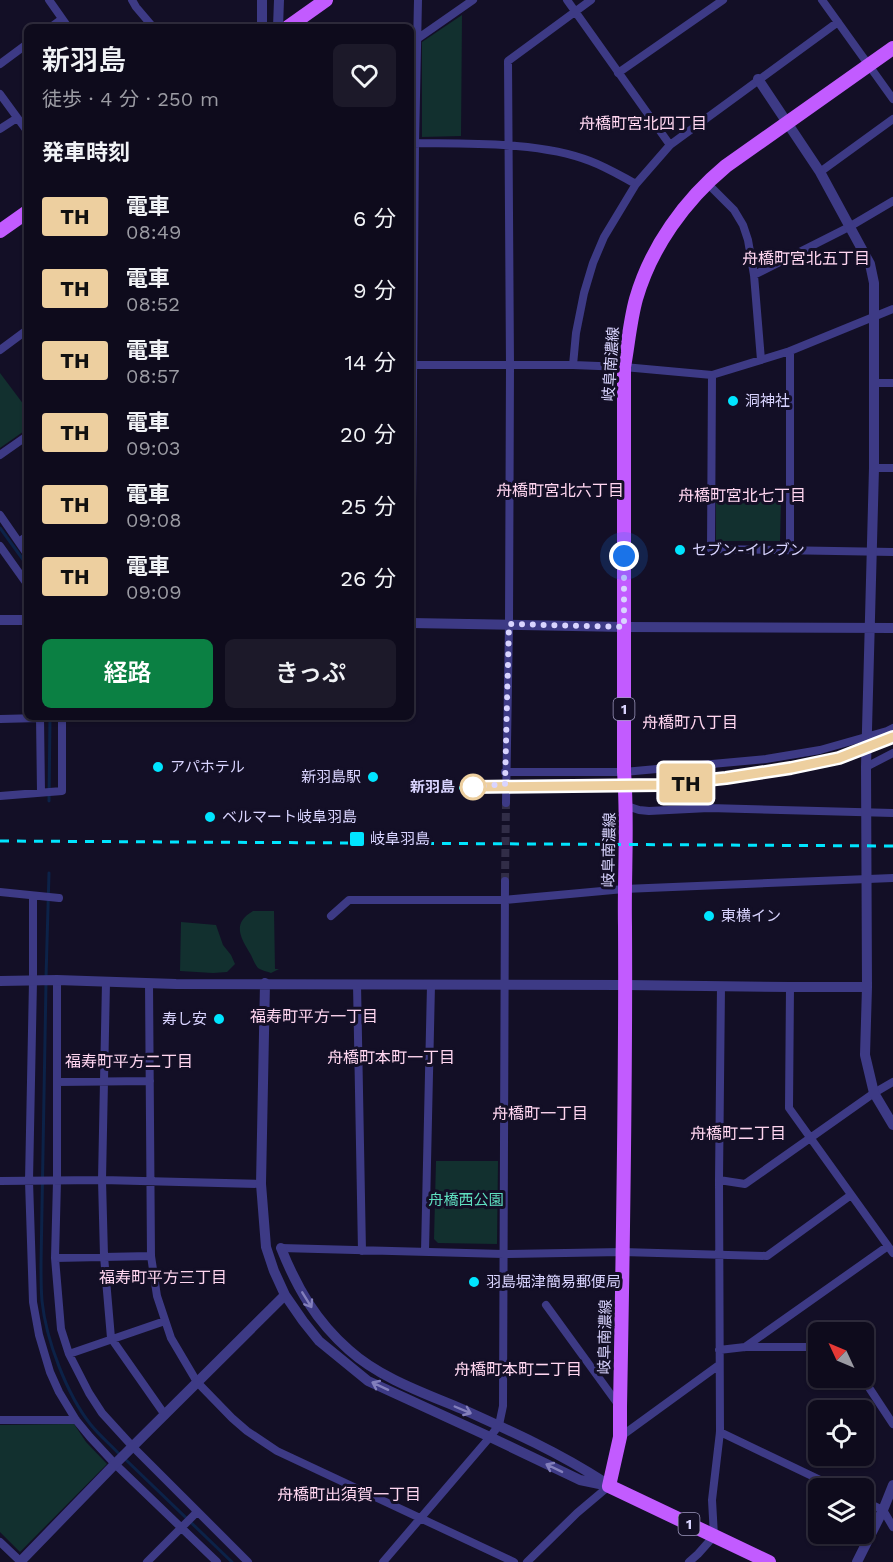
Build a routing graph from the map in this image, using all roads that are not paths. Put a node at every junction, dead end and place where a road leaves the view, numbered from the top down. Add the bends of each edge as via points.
1 (49, 0) edge
2 (132, 0) edge
3 (262, 0) edge
4 (279, 0) edge
5 (326, 0) edge
6 (418, 0) edge
7 (473, 0) edge
8 (567, 0) edge
9 (591, 0) edge
10 (723, 0) edge
11 (822, 0) edge
12 (575, 12) junction
13 (62, 19) junction
14 (838, 22) junction
15 (55, 24) edge
16 (66, 24) edge
17 (150, 24) edge
18 (262, 24) edge
19 (278, 24) edge
20 (292, 24) edge
21 (417, 39) junction
22 (24, 46) edge
23 (893, 48) edge
24 (0, 64) edge
25 (868, 65) junction
26 (618, 73) junction
27 (758, 79) junction
28 (0, 94) edge
29 (893, 99) edge
30 (17, 117) junction
31 (414, 118) edge
32 (893, 119) edge
33 (786, 122) junction
34 (24, 127) edge
35 (0, 129) edge
36 (414, 144) edge
37 (670, 145) junction
38 (507, 146) junction
39 (820, 172) junction
40 (706, 182) junction
41 (636, 184) junction
42 (893, 201) edge
43 (24, 214) edge
44 (849, 227) junction
45 (0, 231) edge
46 (754, 275) junction
47 (893, 309) edge
48 (875, 316) junction
49 (24, 332) edge
50 (0, 350) edge
51 (790, 351) junction
52 (761, 360) junction
53 (414, 365) edge
54 (510, 365) junction
55 (573, 365) junction
56 (624, 367) junction
57 (712, 375) junction
58 (875, 383) junction
59 (893, 383) edge
60 (24, 438) edge
61 (0, 455) edge
62 (874, 468) junction
63 (893, 468) edge
64 (0, 515) edge
65 (24, 539) edge
66 (19, 542) junction
67 (0, 546) edge
68 (24, 550) edge
69 (790, 550) junction
70 (873, 551) junction
71 (893, 552) edge
72 (24, 580) edge
73 (0, 620) edge
74 (24, 620) edge
75 (414, 623) edge
76 (509, 624) junction
77 (624, 627) junction
78 (893, 628) edge
79 (870, 629) junction
80 (0, 718) edge
81 (24, 718) edge
82 (40, 720) edge
83 (62, 720) edge
84 (893, 728) edge
85 (866, 737) junction
86 (893, 753) edge
87 (708, 765) junction
88 (866, 767) junction
89 (506, 772) junction
90 (624, 772) junction
91 (43, 792) junction
92 (0, 796) edge
93 (506, 803) tunnel mouth
94 (627, 806) junction
95 (709, 808) junction
96 (865, 812) junction
97 (893, 813) edge
98 (893, 878) edge
99 (867, 879) junction
100 (505, 881) tunnel mouth
101 (624, 889) junction
102 (0, 892) edge
103 (38, 896) junction
104 (57, 898) dead end
105 (504, 900) junction
106 (331, 916) dead end
107 (55, 980) junction
108 (0, 981) edge
109 (37, 981) junction
110 (106, 982) junction
111 (149, 983) junction
112 (265, 983) junction
113 (357, 984) junction
114 (431, 985) junction
115 (505, 985) junction
116 (625, 985) junction
117 (721, 986) junction
118 (790, 987) junction
119 (867, 987) junction
120 (150, 1081) junction
121 (57, 1082) junction
122 (104, 1082) junction
123 (893, 1082) edge
124 (874, 1093) junction
125 (893, 1125) edge
126 (809, 1137) junction
127 (102, 1180) junction
128 (719, 1180) junction
129 (0, 1181) edge
130 (32, 1181) junction
131 (54, 1181) junction
132 (151, 1182) junction
133 (261, 1184) junction
134 (851, 1195) junction
135 (281, 1248) joint
136 (890, 1250) edge
137 (362, 1251) junction
138 (425, 1252) junction
139 (622, 1252) junction
140 (503, 1254) junction
141 (104, 1256) junction
142 (151, 1256) junction
143 (720, 1256) junction
144 (55, 1258) junction
145 (285, 1295) junction
146 (546, 1305) dead end
147 (165, 1321) junction
148 (111, 1338) junction
149 (745, 1347) junction
150 (808, 1347) edge
151 (719, 1350) junction
152 (69, 1354) junction
153 (719, 1365) junction
154 (196, 1382) junction
155 (869, 1388) edge
156 (620, 1407) junction
157 (165, 1415) junction
158 (0, 1420) edge
159 (76, 1420) junction
160 (893, 1424) edge
161 (499, 1425) junction
162 (720, 1432) junction
163 (490, 1437) junction
164 (620, 1437) junction
165 (131, 1448) junction
166 (117, 1462) junction
167 (816, 1478) edge
168 (893, 1485) edge
169 (609, 1486) junction
170 (874, 1506) edge
171 (883, 1510) junction
172 (196, 1512) junction
173 (420, 1518) junction
174 (183, 1526) junction
175 (893, 1527) edge
176 (714, 1536) junction
177 (0, 1542) edge
178 (20, 1562) edge
179 (147, 1562) edge
180 (217, 1562) edge
181 (248, 1562) edge
182 (383, 1562) edge
183 (514, 1562) edge
184 (527, 1562) edge
185 (689, 1562) edge
186 (769, 1562) edge
187 (857, 1562) edge

1 - 13 street
2 - 17 street
3 - 18 street
4 - 19 street
5 - 20 main road
6 - 21 street
7 - 21 street
8 - 12 street
9 - 12 street
10 - 26 street
11 - 14 street
12 - 26 street
12 - 38 street via 508,61
13 - 15 street
13 - 16 street
14 - 25 street
14 - 27 street
21 - 31 street
22 - 24 street
23 - 25 main road, 岐阜南濃線 / 1
25 - 29 street
25 - 33 main road, 岐阜南濃線 / 1
26 - 37 street
27 - 33 street
27 - 37 street
28 - 30 street
30 - 34 street
30 - 35 street
32 - 39 street
33 - 39 street
33 - 40 main road, 岐阜南濃線 / 1
36 - 38 street
37 - 41 street
38 - 41 street via 550,150 589,161
38 - 54 street
39 - 44 street
40 - 46 street via 743,225
40 - 56 main road, 岐阜南濃線 / 1 via 667,232 645,274 631,320
41 - 55 street via 593,263 576,333
42 - 44 street
43 - 45 main road
44 - 46 street
44 - 48 street via 870,264
46 - 52 street
47 - 48 street
48 - 51 street
48 - 58 street
49 - 50 street
51 - 52 street
51 - 69 street
52 - 57 street
53 - 54 street
54 - 55 street
54 - 76 street
55 - 56 street
56 - 57 street
56 - 77 main road, 岐阜南濃線 / 1
57 - 69 street via 711,549
58 - 59 street
58 - 62 street
60 - 61 street
62 - 63 street
62 - 70 street
64 - 66 street
65 - 66 street
66 - 68 street
67 - 72 street
69 - 70 street
70 - 71 street
70 - 79 street
73 - 74 street
75 - 76 street
76 - 77 street
76 - 89 street
77 - 79 street
77 - 90 main road, 岐阜南濃線 / 1
78 - 79 street
79 - 85 street
80 - 81 street
82 - 91 street
83 - 91 street via 62,791
84 - 85 street
85 - 87 street via 809,752
85 - 88 street
86 - 88 street
87 - 90 street
87 - 95 street
88 - 96 street
89 - 90 street
89 - 93 street
90 - 94 main road, 岐阜南濃線 / 1
91 - 92 street
94 - 95 street via 649,811
94 - 101 main road, 岐阜南濃線 / 1
95 - 96 street
96 - 97 street
96 - 99 street
98 - 99 street
99 - 101 street
99 - 119 street
100 - 105 street
101 - 105 street
101 - 116 main road, 岐阜南濃線 / 1
102 - 103 street
103 - 104 street
103 - 109 street
105 - 106 street via 349,900
105 - 115 street
107 - 109 street
107 - 110 street
107 - 121 street
108 - 109 street
109 - 130 street
110 - 111 street
110 - 122 street
111 - 112 street
111 - 120 street
112 - 113 street
112 - 133 street
113 - 114 street
113 - 137 street
114 - 115 street
114 - 138 street
115 - 116 street
115 - 140 street
116 - 117 street
116 - 139 main road, 岐阜南濃線 / 1
117 - 118 street
117 - 128 street
118 - 119 street
118 - 126 street via 789,1108
119 - 124 street via 865,1055
120 - 122 street
120 - 132 street
121 - 122 street
121 - 131 street
122 - 127 street
123 - 124 street
124 - 125 street
124 - 126 street
126 - 128 street via 745,1184
126 - 134 street
127 - 131 street
127 - 132 street
127 - 141 street
128 - 143 street
129 - 130 street
130 - 131 street
130 - 159 street via 33,1302 39,1335 58,1392
131 - 144 street
132 - 133 street
132 - 142 street
133 - 145 street via 266,1247
134 - 136 street
134 - 143 street via 767,1256
135 - 137 street
135 -> 161 street via 293,1278 317,1316 349,1350 386,1375
136 - 149 street
137 - 138 street
138 - 140 street
139 - 140 street
139 - 143 street
139 - 156 main road, 岐阜南濃線 / 1
140 - 161 street via 503,1406
141 - 142 street
141 - 144 street
141 - 148 street
142 - 147 street
143 - 151 street
144 - 152 street via 61,1329
145 - 154 street
163 -> 145 street via 368,1381 319,1341
146 - 156 street
147 - 148 street
147 - 154 street
148 - 152 street
148 - 157 street
149 - 150 street
149 - 151 street
151 - 153 street
152 - 165 street via 102,1413
153 - 162 street
153 - 164 street
154 - 157 street
154 - 173 street via 247,1431 277,1451
155 - 160 street
156 - 164 main road, 岐阜南濃線 / 1
157 - 165 street
158 - 159 street
159 - 166 street
161 - 163 street
161 - 169 street via 578,1465
162 - 167 street
162 - 176 street via 712,1500
169 -> 163 street via 580,1480
163 - 173 street
164 - 169 main road, 岐阜南濃線 / 1
165 - 166 street
165 - 172 street
166 - 174 street
166 - 178 street
168 - 171 street
169 - 176 main road, 1
169 - 184 street
170 - 171 street
171 - 175 street
171 - 187 street
172 - 174 street
172 - 181 street
173 - 182 street
173 - 183 street
174 - 179 street
174 - 180 street
176 - 185 street
176 - 186 main road, 1
177 - 178 street

